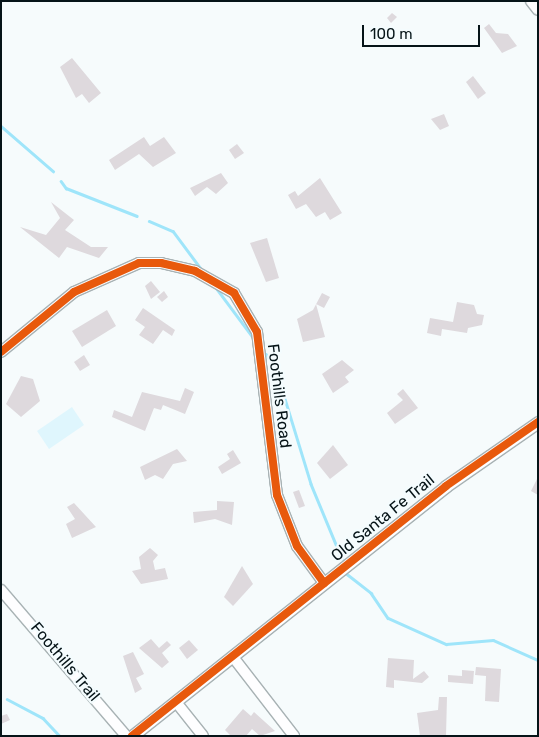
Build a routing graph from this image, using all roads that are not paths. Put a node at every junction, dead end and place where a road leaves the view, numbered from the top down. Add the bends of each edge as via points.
1 (532, 1) edge
2 (538, 10) edge
3 (1, 352) edge
4 (538, 422) edge
5 (324, 583) junction
6 (1, 590) edge
7 (233, 657) junction
8 (176, 702) junction
9 (126, 736) edge
10 (132, 736) edge
11 (203, 736) edge
12 (294, 736) edge

1 - 2 street
3 - 5 street, Foothills Road via 74,292 139,264 161,263 195,272 234,292 257,332 277,495 297,546
4 - 5 street, Old Santa Fe Trail via 446,486
5 - 7 street, Old Santa Fe Trail
6 - 9 street, Foothills Trail
7 - 8 street, Old Santa Fe Trail
7 - 12 street
8 - 10 street, Old Santa Fe Trail
8 - 11 street

